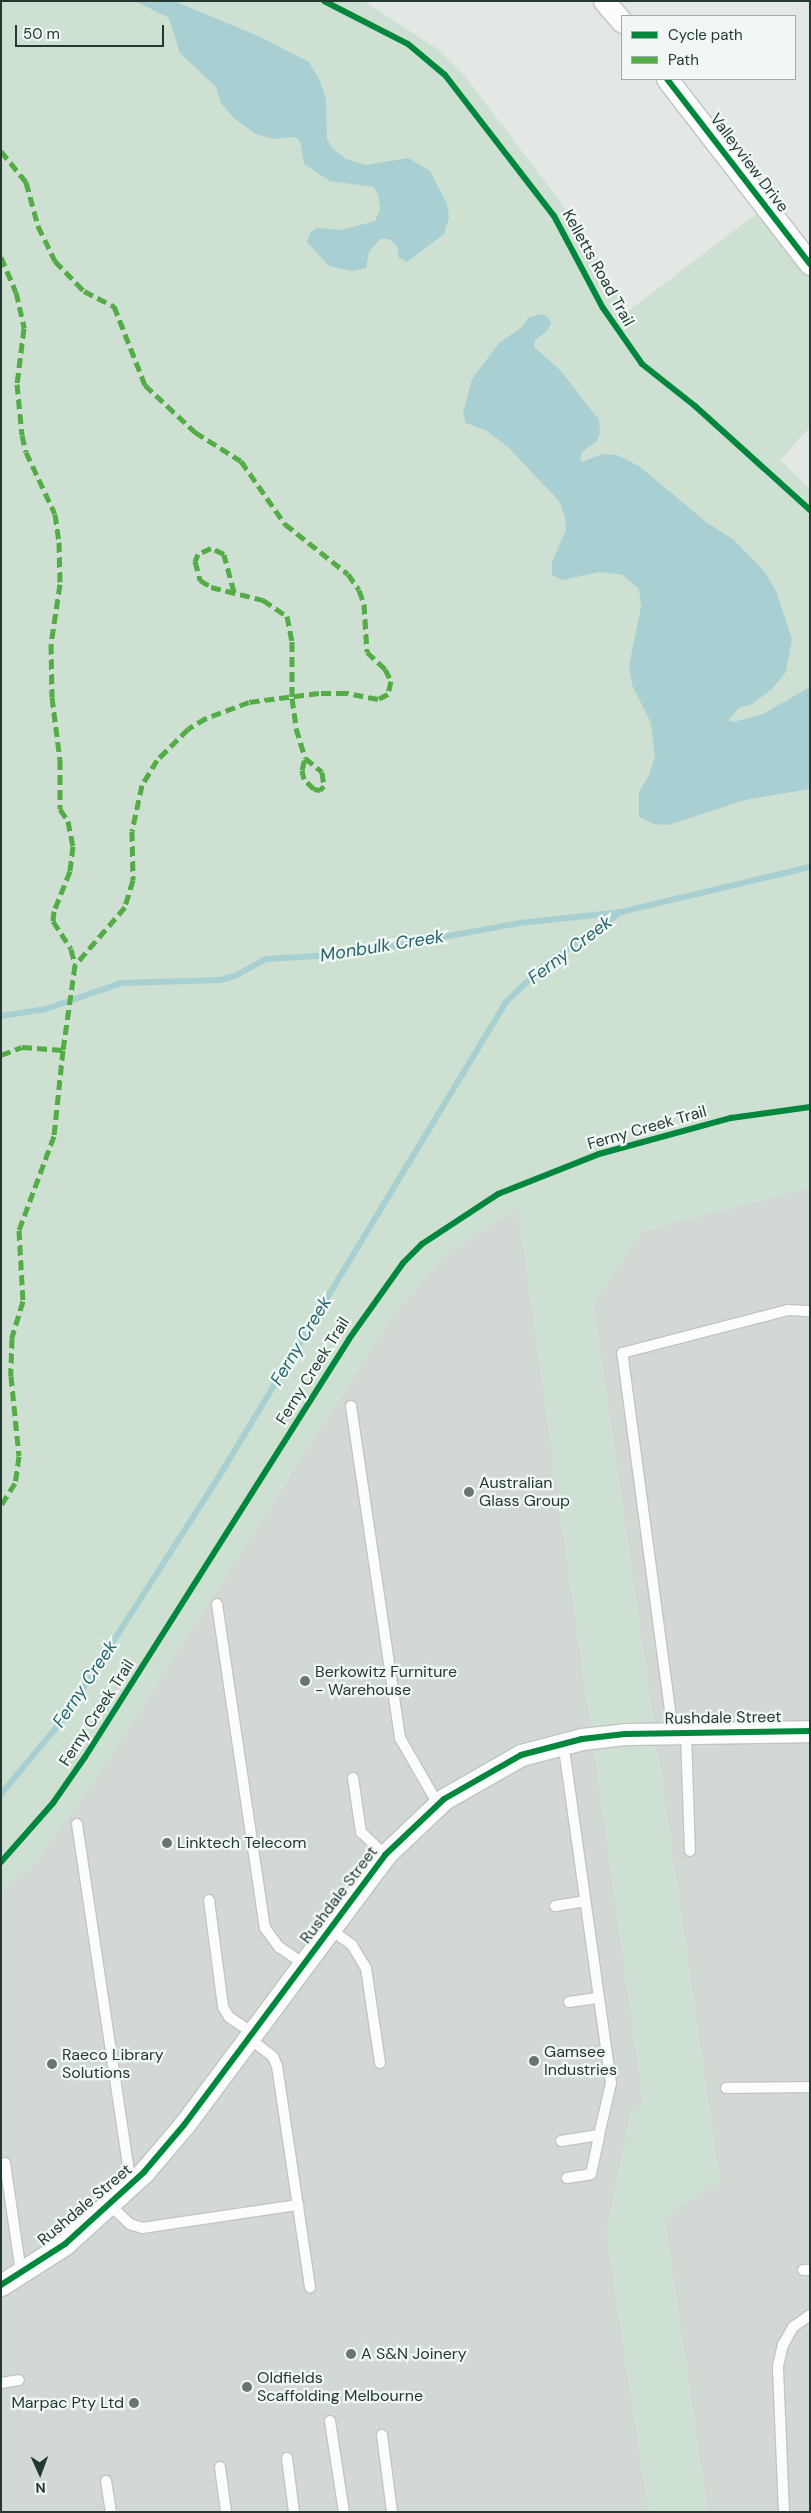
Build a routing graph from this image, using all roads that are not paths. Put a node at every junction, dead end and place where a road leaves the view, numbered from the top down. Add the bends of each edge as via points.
1 (604, 1) edge
2 (621, 21) edge
3 (668, 80) edge
4 (810, 264) edge
5 (810, 1311) edge
6 (351, 1406) dead end
7 (217, 1604) dead end
8 (810, 1731) edge
9 (680, 1733) junction
10 (562, 1743) junction
11 (353, 1778) dead end
12 (438, 1804) junction
13 (77, 1824) dead end
14 (690, 1851) dead end
15 (385, 1855) junction
16 (209, 1900) dead end
17 (585, 1901) junction
18 (555, 1906) dead end
19 (330, 1928) junction
20 (304, 1964) junction
21 (599, 1998) junction
22 (569, 2002) dead end
23 (250, 2035) junction
24 (380, 2063) dead end
25 (810, 2087) edge
26 (726, 2088) dead end
27 (599, 2135) junction
28 (561, 2140) dead end
29 (5, 2163) dead end
30 (567, 2178) dead end
31 (131, 2185) junction
32 (110, 2205) junction
33 (298, 2205) junction
34 (21, 2273) junction
35 (1, 2285) edge
36 (310, 2288) dead end
37 (810, 2315) edge
38 (19, 2380) dead end
39 (1, 2383) edge
40 (330, 2421) dead end
41 (382, 2435) dead end
42 (287, 2458) dead end
43 (220, 2467) dead end
44 (106, 2480) dead end
45 (111, 2512) edge
46 (226, 2512) edge
47 (294, 2512) edge
48 (344, 2512) edge
49 (392, 2512) edge
50 (784, 2512) edge

1 - 2 street
3 - 4 street, Valleyview Drive
5 - 9 lane via 788,1310 622,1353
6 - 12 lane via 400,1738
7 - 20 lane via 265,1928 279,1947
8 - 9 street, Rushdale Street
9 - 10 street, Rushdale Street via 609,1734
9 - 14 lane
10 - 12 street, Rushdale Street via 496,1767
10 - 17 lane
11 - 15 lane via 361,1832
12 - 15 street, Rushdale Street
13 - 31 lane
15 - 19 street, Rushdale Street
16 - 23 lane via 223,2007 229,2017
17 - 18 lane
17 - 21 lane
19 - 20 street, Rushdale Street
19 - 24 lane via 352,1945 366,1968
20 - 23 street, Rushdale Street
21 - 22 lane
21 - 27 lane via 611,2083
23 - 31 street, Rushdale Street via 165,2149
23 - 33 lane via 277,2066
25 - 26 lane
27 - 28 lane
27 - 30 lane via 591,2174
29 - 34 lane
31 - 32 street, Rushdale Street
32 - 33 lane via 130,2224 142,2228
32 - 34 street, Rushdale Street via 64,2244
33 - 36 lane
34 - 35 street, Rushdale Street
37 - 50 lane via 793,2327 783,2345 778,2366
38 - 39 lane
40 - 48 lane
41 - 49 lane
42 - 47 lane
43 - 46 lane
44 - 45 lane

